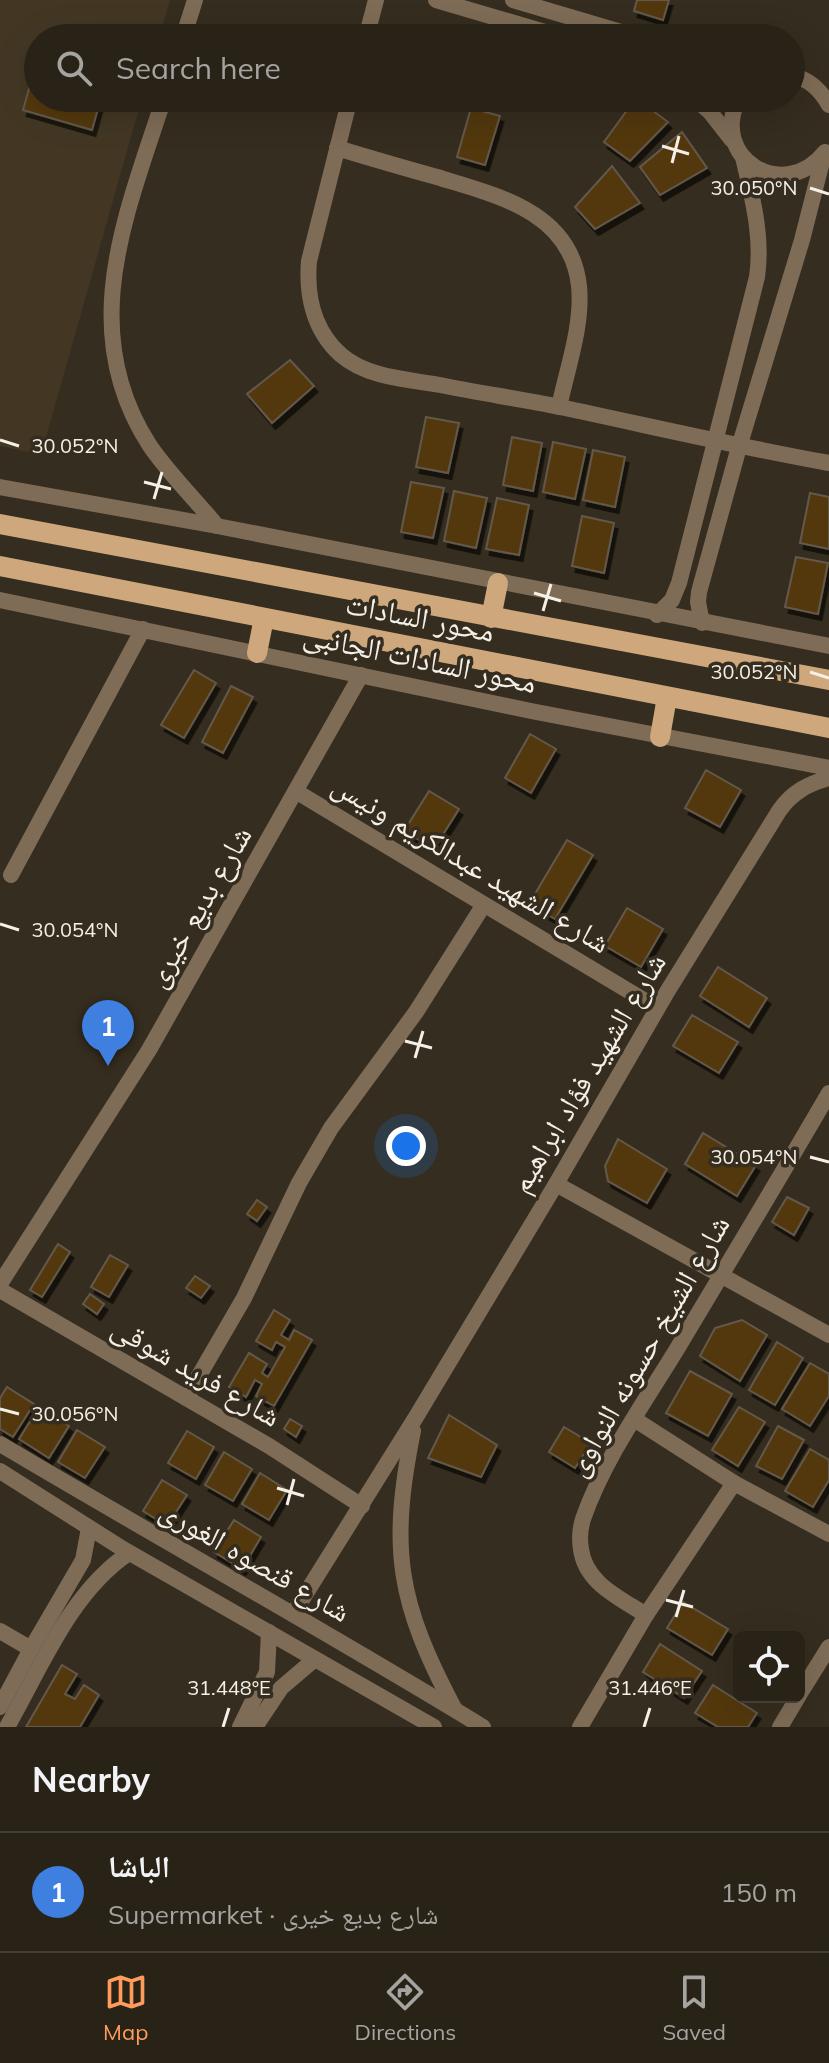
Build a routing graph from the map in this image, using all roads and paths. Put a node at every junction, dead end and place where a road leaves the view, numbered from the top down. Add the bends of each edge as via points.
1 (195, 0) edge
2 (376, 0) edge
3 (436, 0) edge
4 (513, 0) edge
5 (187, 24) edge
6 (370, 24) edge
7 (517, 24) edge
8 (594, 24) edge
9 (829, 78) edge
10 (805, 81) edge
11 (811, 83) junction
12 (829, 105) edge
13 (160, 112) edge
14 (346, 112) edge
15 (710, 112) edge
16 (734, 112) edge
17 (732, 140) junction
18 (337, 148) junction
19 (827, 149) edge
20 (743, 157) junction
21 (559, 407) junction
22 (716, 442) junction
23 (739, 447) junction
24 (829, 463) edge
25 (0, 487) edge
26 (0, 524) edge
27 (217, 526) junction
28 (0, 566) edge
29 (498, 583) junction
30 (0, 600) edge
31 (657, 615) junction
32 (264, 618) junction
33 (491, 618) junction
34 (702, 623) junction
35 (143, 629) junction
36 (829, 646) edge
37 (257, 653) junction
38 (361, 675) junction
39 (829, 680) edge
40 (667, 697) junction
41 (829, 728) edge
42 (660, 737) junction
43 (829, 768) edge
44 (829, 778) edge
45 (297, 792) junction
46 (11, 875) dead end
47 (483, 906) junction
48 (657, 1008) junction
49 (829, 1093) edge
50 (556, 1184) junction
51 (721, 1275) junction
52 (0, 1287) edge
53 (829, 1335) edge
54 (186, 1398) junction
55 (416, 1417) junction
56 (634, 1419) junction
57 (0, 1444) edge
58 (0, 1471) edge
59 (734, 1483) junction
60 (362, 1506) junction
61 (89, 1528) junction
62 (829, 1534) edge
63 (129, 1553) junction
64 (293, 1614) junction
65 (646, 1615) junction
66 (54, 1626) junction
67 (0, 1631) edge
68 (269, 1632) junction
69 (829, 1647) edge
70 (31, 1649) junction
71 (315, 1659) junction
72 (805, 1685) edge
73 (794, 1703) edge
74 (0, 1707) edge
75 (455, 1710) junction
76 (425, 1725) edge
77 (7, 1727) edge
78 (240, 1727) edge
79 (255, 1727) edge
80 (483, 1727) edge
81 (580, 1727) edge
82 (780, 1727) edge

1 - 5 street
2 - 6 street
3 - 7 street
4 - 8 street
9 - 11 street
10 - 11 street
11 - 12 street
13 - 27 street via 114,263 112,345 143,434
14 - 18 street
15 - 17 street
16 - 17 street
17 - 20 street
18 - 21 street via 500,196 542,219 556,234 579,286
18 - 21 street via 307,280 313,312 329,342 354,364 381,375
19 - 20 street via 803,172 789,175 761,171
19 - 23 street
20 - 22 street via 758,225 759,260
21 - 22 street
22 - 23 street
22 - 31 street via 676,592
23 - 24 street
23 - 34 street via 699,592
25 - 27 street
26 - 33 main road, محور السادات
27 - 29 street
28 - 32 main road, محور السادات
29 - 31 street
29 - 33 main road
30 - 35 street, محور السادات الجانبى
31 - 34 street
32 - 37 main road
32 - 40 main road, محور السادات
33 - 39 main road, محور السادات
34 - 36 street
35 - 37 street, محور السادات الجانبى
35 - 46 street
37 - 38 street, محور السادات الجانبى
38 - 42 street, محور السادات الجانبى
38 - 45 street, شارع بديع خيرى
40 - 41 main road, محور السادات
40 - 42 main road
42 - 43 street, محور السادات الجانبى
44 - 48 street, شارع الشهيد فؤاد ابراهيم via 802,788 784,803
45 - 47 street, شارع الشهيد عبدالكريم ونيس
45 - 52 street, شارع بديع خيرى via 149,1050
47 - 48 street, شارع الشهيد عبدالكريم ونيس
47 - 54 street via 416,1012 331,1128
48 - 50 street, شارع الشهيد فؤاد ابراهيم
49 - 51 street, شارع الشيخ حسونه النواوى
50 - 51 street
50 - 55 street, شارع الشهيد فؤاد ابراهيم
51 - 53 street
51 - 56 street, شارع الشيخ حسونه النواوى
52 - 54 street, شارع فريد شوقى
54 - 60 street, شارع فريد شوقى
55 - 60 street, شارع الشهيد فؤاد ابراهيم
55 - 75 street, شارع الشهيد فؤاد ابراهيم via 400,1522 402,1578 421,1643
56 - 59 street
56 - 65 street, شارع الشيخ حسونه النواوى via 596,1488 580,1540 582,1558 594,1578
57 - 64 street, شارع قنصوه الغورى
58 - 61 street, شارع قنصوه الغورى
59 - 62 street
59 - 65 street
60 - 64 street, شارع الشهيد فؤاد ابراهيم
61 - 63 street, شارع قنصوه الغورى
61 - 66 street via 83,1560
63 - 66 street
63 - 68 street, شارع قنصوه الغورى
64 - 75 street, شارع قنصوه الغورى
65 - 81 street
66 - 70 street
66 - 77 street
67 - 70 street
68 - 71 street, شارع قنصوه الغورى
68 - 78 street via 267,1672
69 - 72 street
70 - 74 street
71 - 76 street, شارع قنصوه الغورى
71 - 79 street via 281,1688
73 - 82 street
75 - 80 street, شارع قنصوه الغورى

